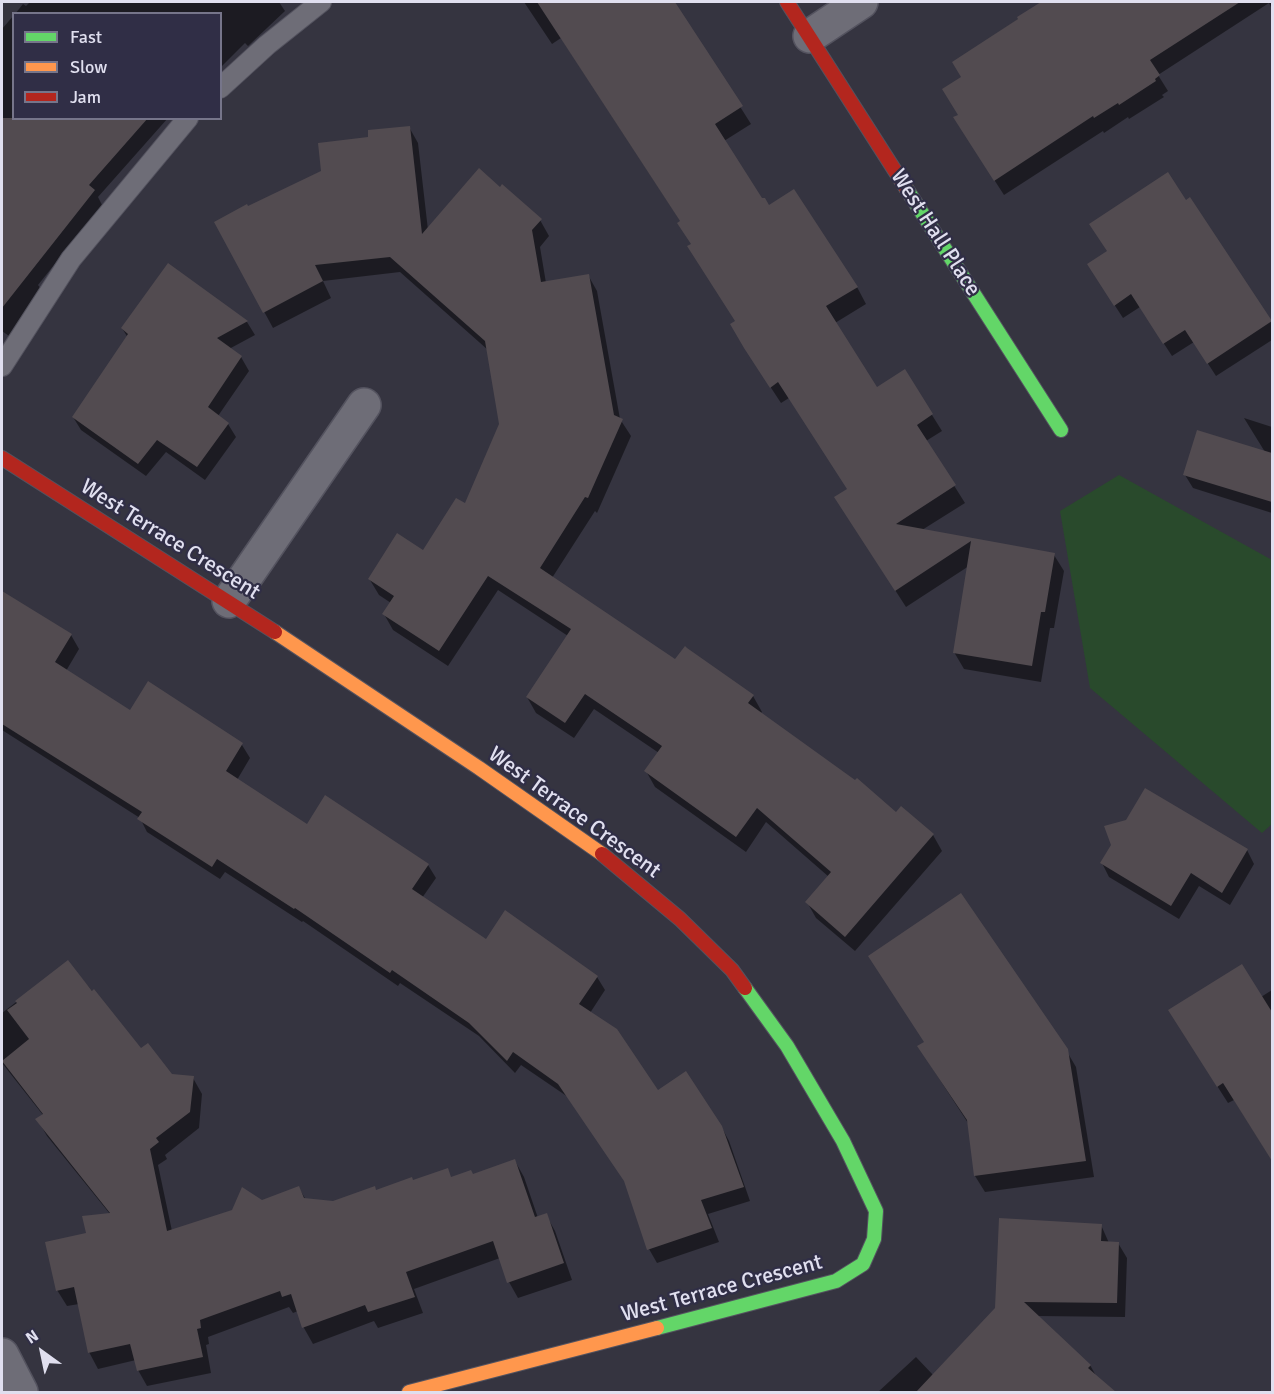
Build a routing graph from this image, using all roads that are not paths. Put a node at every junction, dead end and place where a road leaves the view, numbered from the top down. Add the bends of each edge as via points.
1 (321, 2) edge
2 (787, 2) edge
3 (861, 2) edge
4 (810, 36) junction
5 (222, 86) edge
6 (186, 120) edge
7 (2, 366) edge
8 (364, 405) dead end
9 (1061, 430) dead end
10 (2, 458) edge
11 (229, 601) junction
12 (2, 1355) edge
13 (21, 1392) edge
14 (408, 1392) edge

1 - 5 lane
2 - 4 street, West Hall Place
3 - 4 street
4 - 9 street, West Hall Place
6 - 7 lane via 71,258
8 - 11 street
10 - 11 street, West Terrace Crescent
11 - 14 street, West Terrace Crescent via 588,843 680,919 732,970 787,1046 843,1141 876,1211 874,1239 863,1264 836,1281
12 - 13 street

